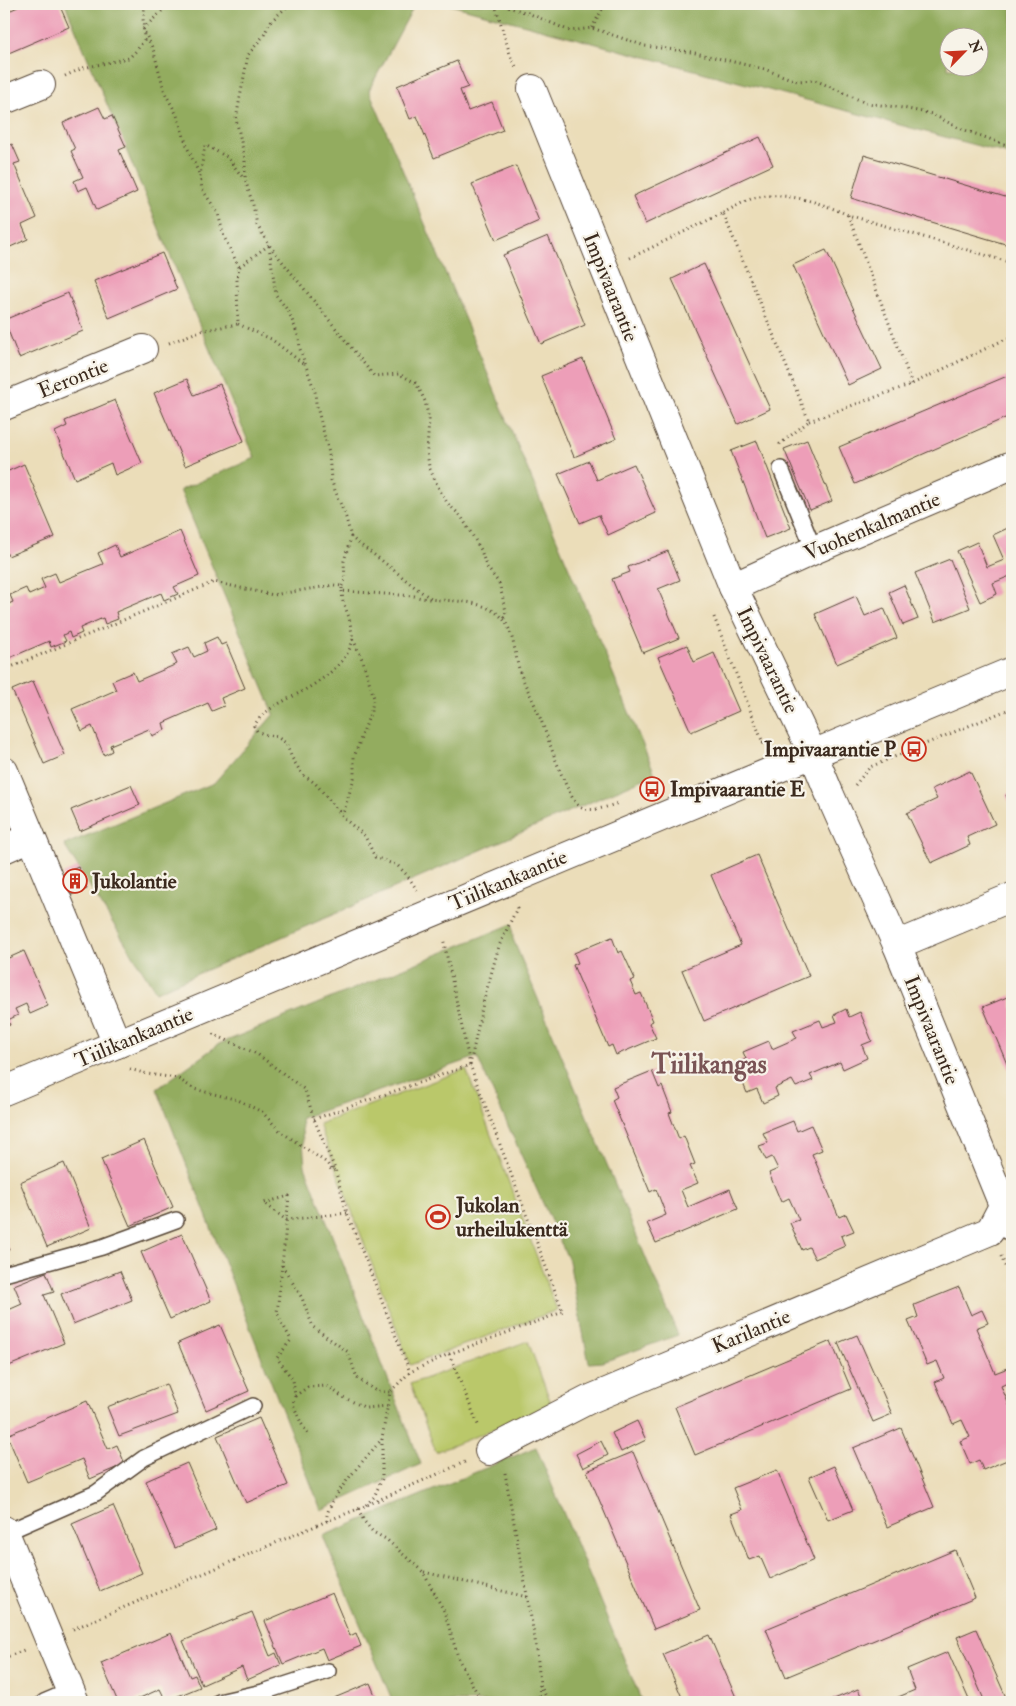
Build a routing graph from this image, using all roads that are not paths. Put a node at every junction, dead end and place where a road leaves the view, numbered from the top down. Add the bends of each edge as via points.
1 (40, 84) road end
2 (532, 89) road end
3 (4, 100) edge
4 (143, 349) road end
5 (4, 406) edge
6 (1012, 465) edge
7 (781, 469) road end
8 (814, 550) junction
9 (732, 588) junction
10 (1012, 671) edge
11 (813, 754) junction
12 (4, 771) edge
13 (31, 837) junction
14 (4, 849) edge
15 (1012, 897) edge
16 (897, 945) junction
17 (122, 1056) junction
18 (4, 1091) edge
19 (1008, 1217) edge
20 (176, 1220) dead end
21 (4, 1274) edge
22 (253, 1406) dead end
23 (489, 1451) road end
24 (4, 1532) edge
25 (328, 1671) dead end
26 (72, 1697) edge
27 (44, 1702) edge
28 (219, 1702) edge

1 - 3 street
2 - 9 street, Impivaarantie
4 - 5 street, Eerontie
6 - 8 street, Vuohenkalmantie
7 - 8 lane
8 - 9 street, Vuohenkalmantie
9 - 11 street, Impivaarantie
10 - 11 street, Tiilikankaantie
11 - 16 street, Impivaarantie
11 - 17 street, Tiilikankaantie via 437,922
12 - 13 street
13 - 14 street
13 - 17 street
15 - 16 street
16 - 19 street, Impivaarantie
17 - 18 street, Tiilikankaantie
19 - 23 street, Karilantie via 990,1231 588,1400
20 - 21 lane via 102,1247
22 - 24 lane via 144,1458 96,1493
24 - 26 street
25 - 28 lane
26 - 27 lane

